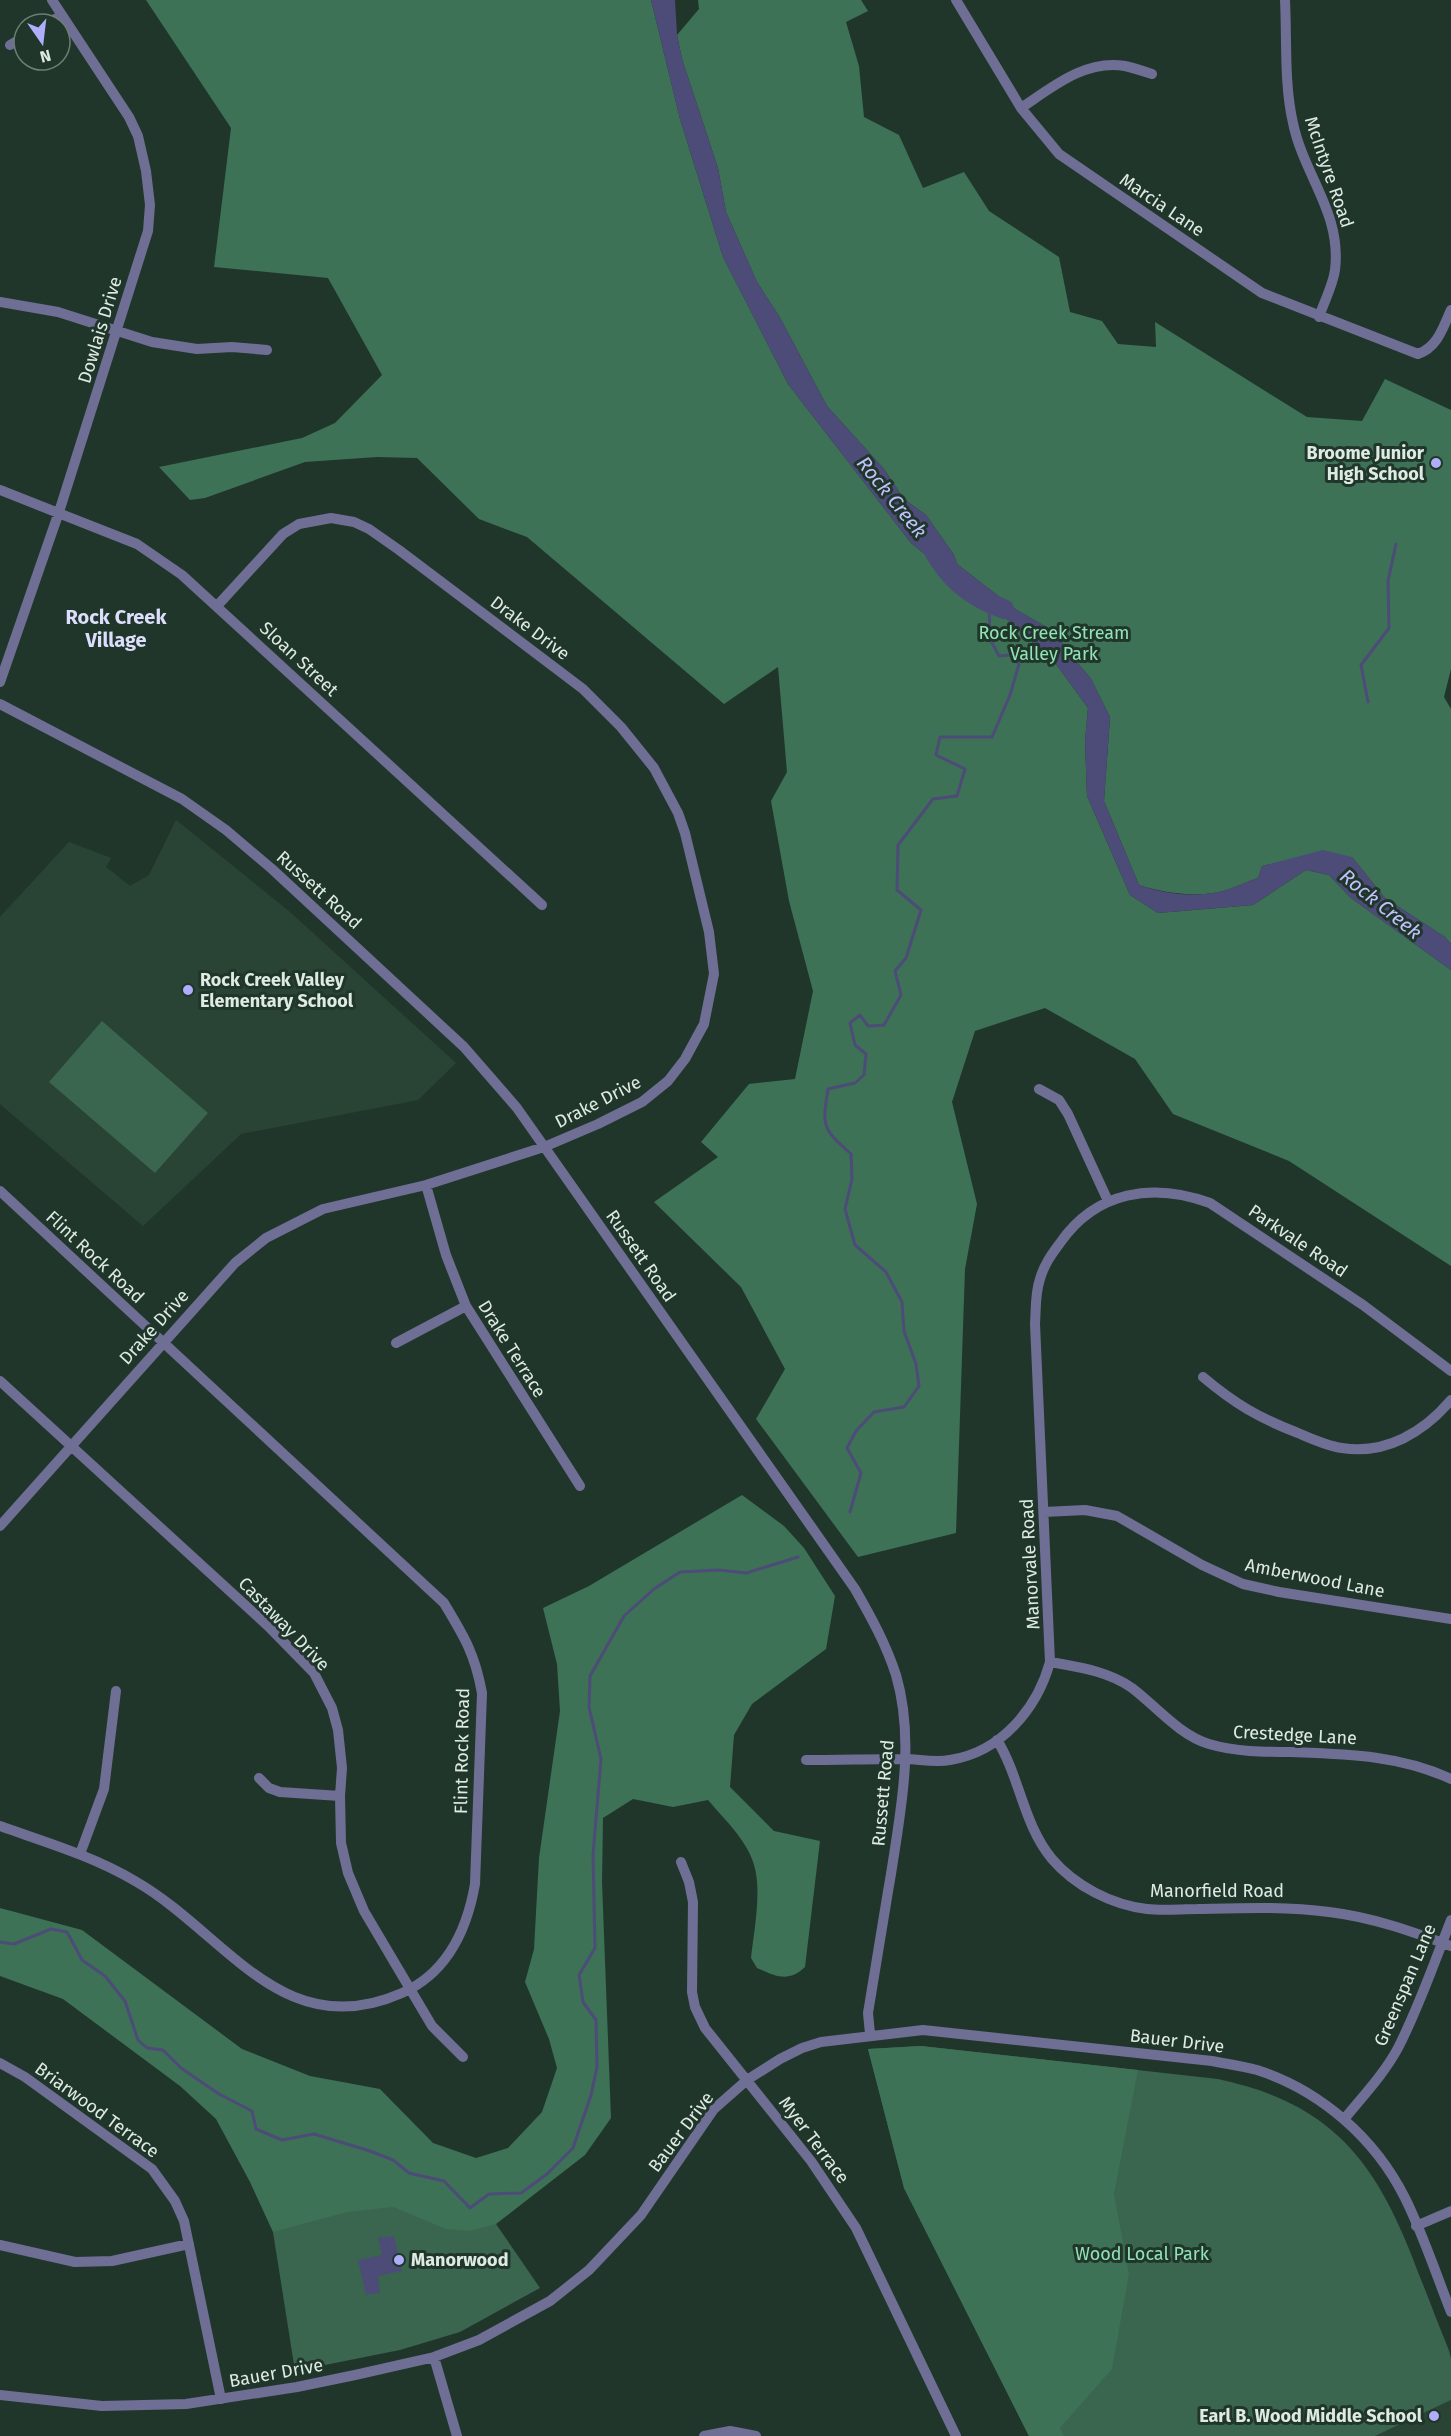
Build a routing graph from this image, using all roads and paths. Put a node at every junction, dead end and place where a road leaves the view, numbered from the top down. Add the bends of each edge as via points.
1 (956, 0) edge
2 (1285, 0) edge
3 (72, 30) edge
4 (1152, 74) dead end
5 (1021, 108) junction
6 (0, 302) edge
7 (1451, 310) edge
8 (1319, 317) junction
9 (118, 332) junction
10 (267, 350) dead end
11 (0, 490) edge
12 (59, 512) junction
13 (217, 606) junction
14 (0, 682) edge
15 (0, 704) edge
16 (542, 905) dead end
17 (1039, 1089) dead end
18 (544, 1147) junction
19 (426, 1185) junction
20 (0, 1191) edge
21 (1108, 1201) junction
22 (466, 1306) junction
23 (162, 1342) junction
24 (396, 1343) dead end
25 (1451, 1371) edge
26 (1203, 1377) dead end
27 (0, 1381) edge
28 (1451, 1400) edge
29 (71, 1445) junction
30 (580, 1486) dead end
31 (1044, 1512) junction
32 (0, 1526) edge
33 (1451, 1619) edge
34 (1050, 1662) junction
35 (116, 1691) dead end
36 (996, 1740) junction
37 (906, 1759) junction
38 (806, 1760) dead end
39 (259, 1778) dead end
40 (1451, 1779) edge
41 (340, 1796) junction
42 (0, 1826) edge
43 (80, 1854) junction
44 (681, 1862) dead end
45 (1451, 1920) edge
46 (1446, 1944) edge
47 (410, 1989) junction
48 (870, 2034) junction
49 (464, 2057) dead end
50 (0, 2063) edge
51 (747, 2080) junction
52 (1345, 2118) junction
53 (1451, 2211) edge
54 (1416, 2226) junction
55 (189, 2244) junction
56 (0, 2245) edge
57 (1451, 2312) edge
58 (434, 2357) junction
59 (0, 2395) edge
60 (221, 2399) junction
61 (457, 2436) edge
62 (704, 2436) edge
63 (756, 2436) edge
64 (956, 2436) edge

1 - 5 street, Marcia Lane
2 - 8 street, McIntyre Road via 1293,122 1305,162 1335,231 1335,271
3 - 9 street, Dowlais Drive via 129,117 146,171 148,231
4 - 5 street via 1123,66 1089,68 1066,78
5 - 8 street, Marcia Lane via 1059,154 1090,176 1262,293
6 - 9 street via 58,312
7 - 8 street, Marcia Lane via 1436,343 1419,354
9 - 10 street via 197,349
9 - 12 street, Dowlais Drive
11 - 12 street, Sloan Street
12 - 13 street, Sloan Street via 137,544 182,575
12 - 14 street, Dowlais Drive
13 - 16 street, Sloan Street
13 - 18 street, Drake Drive via 283,534 299,524 331,518 354,522 399,550 583,689 654,768 685,833 709,932 714,974 704,1024 680,1066 642,1102
15 - 18 street, Russett Road via 182,799 226,830 464,1047 504,1091
17 - 21 street via 1059,1100 1068,1114
18 - 19 street, Drake Drive
18 - 37 street, Russett Road via 855,1589 881,1635 896,1676
19 - 22 street, Drake Terrace
19 - 23 street, Drake Drive via 323,1209 284,1227 235,1263
20 - 23 street, Flint Rock Road
21 - 25 street, Parkvale Road via 1163,1191 1210,1203 1363,1305
21 - 31 street, Manorvale Road via 1083,1216 1067,1232 1046,1262 1039,1281 1035,1324
22 - 24 street
22 - 30 street, Drake Terrace
23 - 29 street, Drake Drive
23 - 47 street, Flint Rock Road via 444,1603 470,1645 482,1693 475,1884 470,1912 459,1939 429,1976
26 - 28 street via 1231,1401 1265,1420 1342,1448 1381,1446 1405,1438 1435,1419
27 - 29 street, Castaway Drive
29 - 32 street, Drake Drive
29 - 41 street, Castaway Drive via 314,1673 338,1730
31 - 33 street, Amberwood Lane via 1085,1510 1117,1516 1243,1584
31 - 34 street, Manorvale Road
34 - 36 street, Manorvale Road via 1033,1704 1011,1731
34 - 40 street, Crestedge Lane via 1114,1678 1207,1744 1243,1751 1355,1754 1399,1760
35 - 43 street via 104,1789
36 - 37 street, Manorvale Road via 950,1760
36 - 46 street, Manorfield Road via 1024,1809 1053,1860 1085,1887 1110,1900 1147,1909 1288,1908 1330,1912 1391,1924
37 - 38 street, Manorvale Road
37 - 48 street, Russett Road via 868,2013
39 - 41 street via 280,1792
41 - 47 street, Castaway Drive via 341,1843 348,1873 364,1911
42 - 43 street, Flint Rock Road
43 - 47 street, Flint Rock Road via 154,1893 266,1983 290,1997 318,2006 347,2008 378,2003
44 - 51 street, Myer Terrace via 693,1902 691,1969 695,2007 705,2028
45 - 46 street, Greenspan Lane
46 - 52 street, Greenspan Lane via 1397,2050
47 - 49 street, Castaway Drive via 432,2026
48 - 51 street, Bauer Drive via 802,2048
48 - 52 street, Bauer Drive via 958,2032 1212,2061 1256,2070 1283,2081
50 - 55 street, Briarwood Terrace via 152,2169 175,2201
51 - 58 street, Bauer Drive via 714,2109 641,2215 589,2270 515,2322
51 - 64 street, Myer Terrace via 811,2161 856,2228
52 - 54 street, Bauer Drive via 1388,2168
53 - 54 street
54 - 57 street, Bauer Drive
55 - 56 street via 112,2261 75,2262
55 - 60 street, Briarwood Terrace
58 - 60 street, Bauer Drive
58 - 61 street
59 - 60 street, Bauer Drive via 102,2406
62 - 63 street via 730,2431

